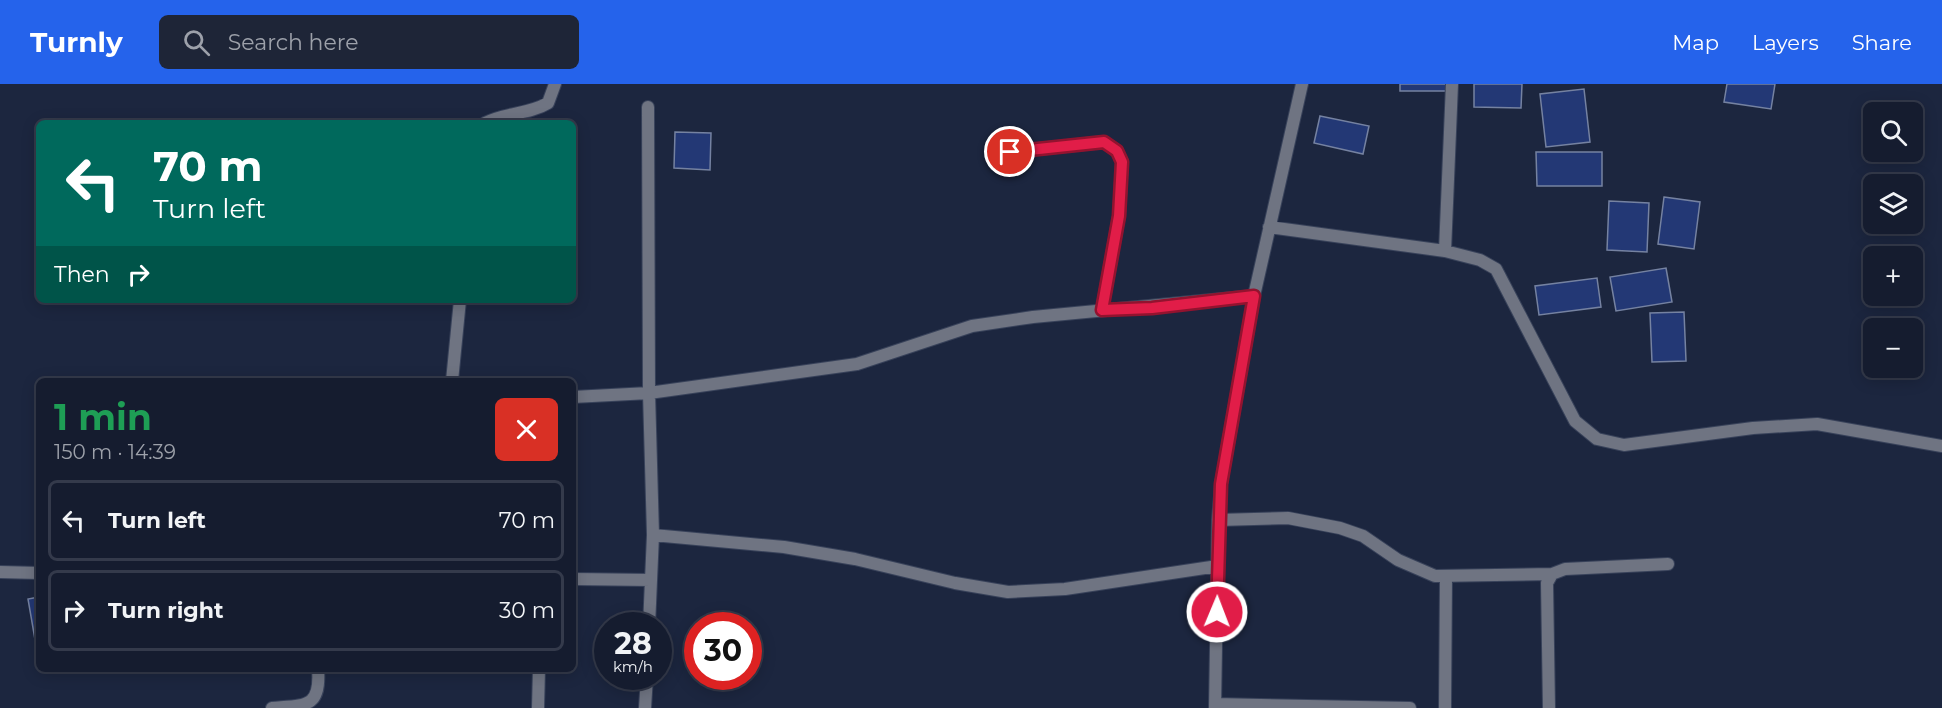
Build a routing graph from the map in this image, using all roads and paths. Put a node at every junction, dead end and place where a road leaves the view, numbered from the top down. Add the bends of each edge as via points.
1 (555, 84) edge
2 (1302, 84) edge
3 (1452, 84) edge
4 (648, 107) dead end
5 (491, 120) edge
6 (1010, 152) dead end
7 (1269, 227) junction
8 (1446, 251) junction
9 (1254, 296) junction
10 (460, 303) edge
11 (1102, 310) junction
12 (452, 378) edge
13 (649, 393) junction
14 (576, 397) edge
15 (1942, 446) edge
16 (1218, 520) junction
17 (653, 535) junction
18 (1668, 564) dead end
19 (1218, 566) junction
20 (0, 572) edge
21 (36, 573) edge
22 (1552, 574) junction
23 (1446, 576) junction
24 (576, 579) edge
25 (651, 580) junction
26 (650, 612) edge
27 (318, 672) edge
28 (539, 672) edge
29 (646, 690) edge
30 (1215, 706) edge
31 (272, 708) edge
32 (538, 708) edge
33 (645, 708) edge
34 (1410, 708) edge
35 (1445, 708) edge
36 (1549, 708) edge

1 - 5 street via 548,103 533,112 501,115
2 - 7 street
3 - 8 street
4 - 13 street
6 - 11 street via 1104,142 1117,151 1122,162 1119,216
7 - 8 street
7 - 9 street
8 - 15 street via 1480,260 1496,269 1575,421 1597,439 1624,445 1817,424
9 - 11 street
9 - 16 street
10 - 12 street
11 - 13 street via 972,326 857,364
13 - 14 street
13 - 17 street
16 - 19 street
16 - 23 street via 1288,518 1340,528 1363,536 1422,572
17 - 19 street via 784,547 1008,592 1065,590
17 - 25 street
18 - 22 street via 1565,568
19 - 30 street
20 - 21 street
22 - 23 street
22 - 36 street via 1547,583
23 - 35 street
24 - 25 street
25 - 26 street
27 - 31 street via 317,696 310,703
28 - 32 street
29 - 33 street
30 - 34 street

